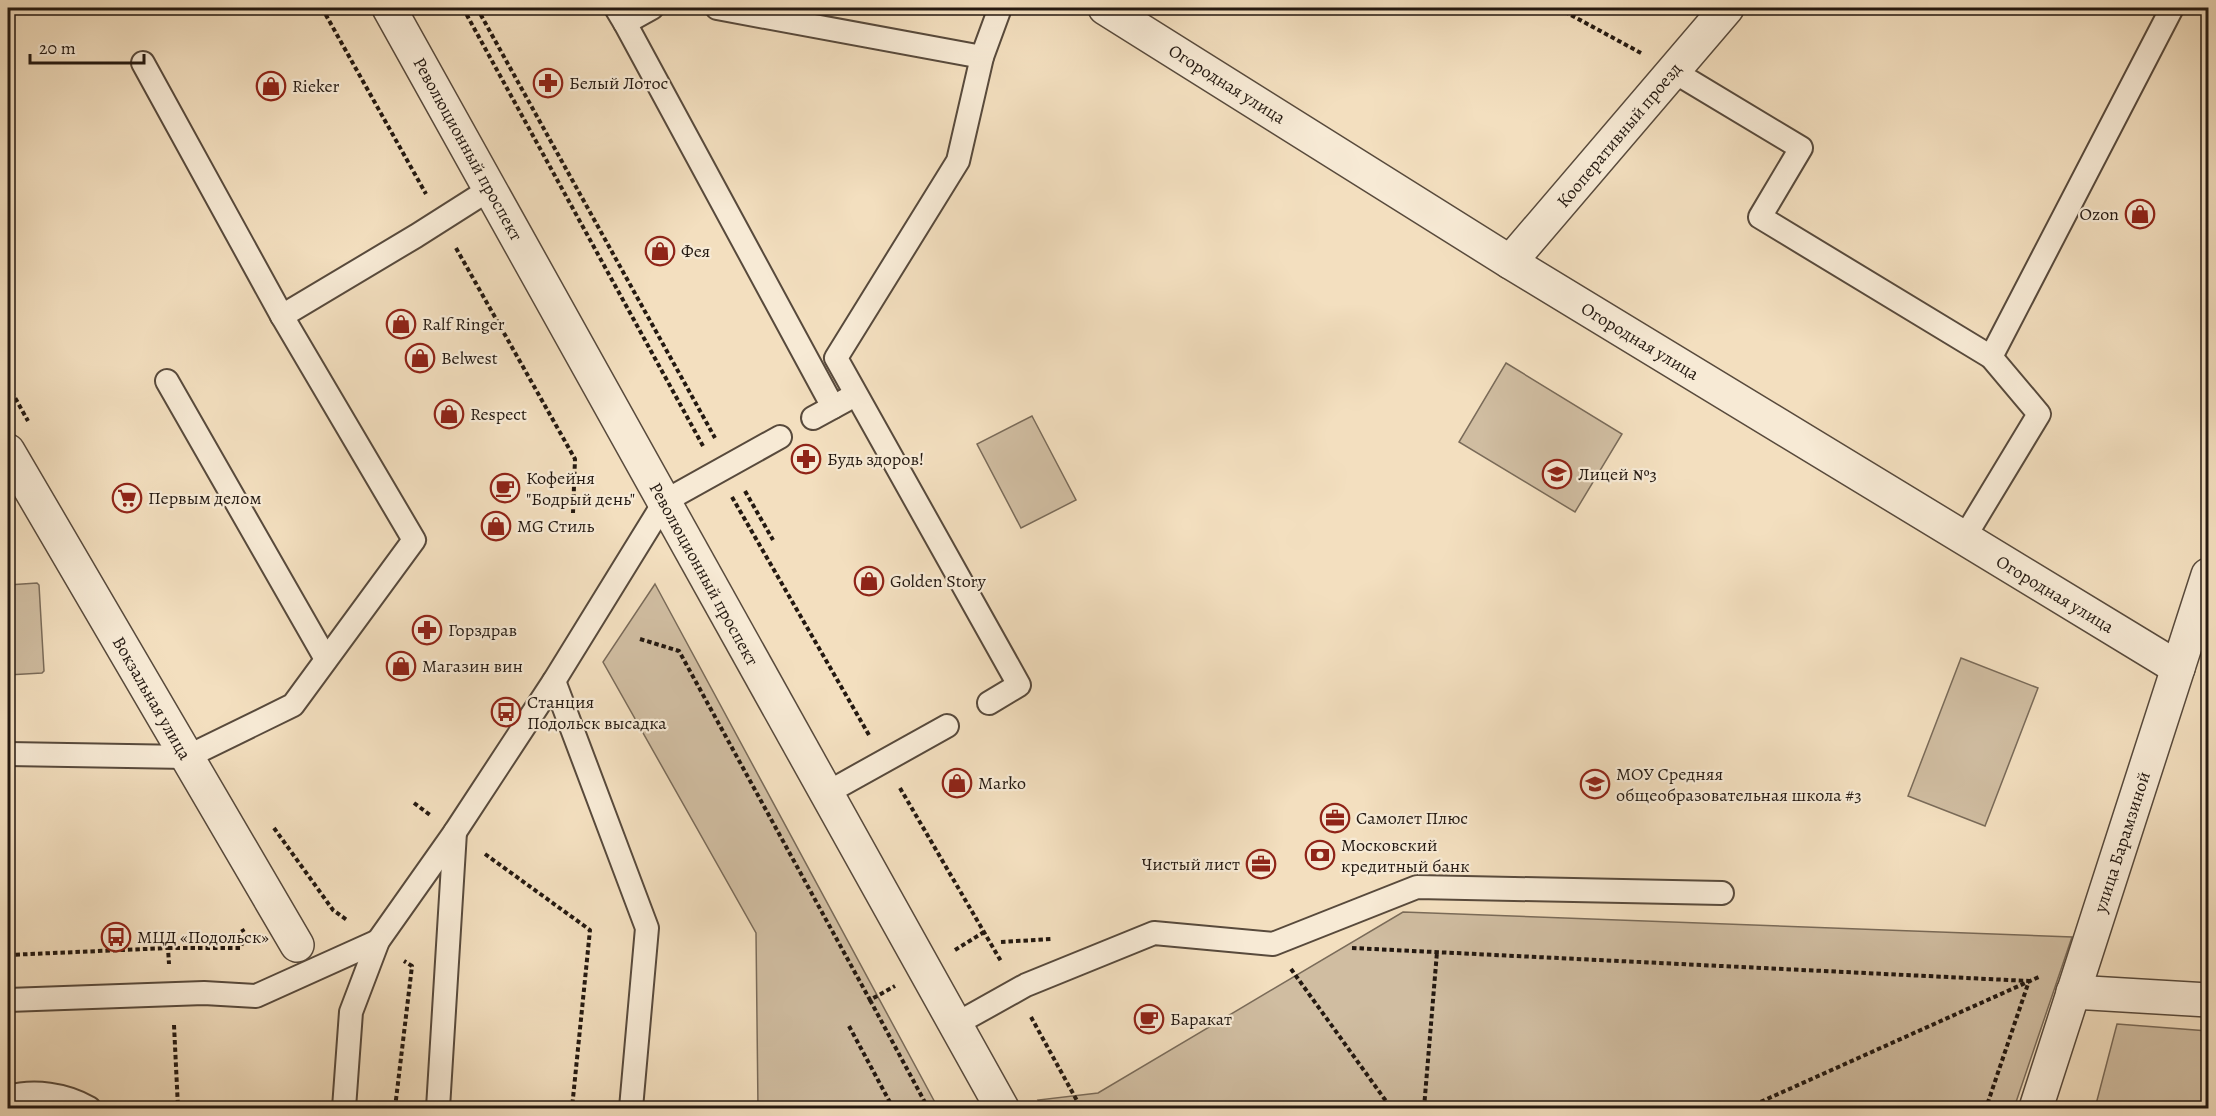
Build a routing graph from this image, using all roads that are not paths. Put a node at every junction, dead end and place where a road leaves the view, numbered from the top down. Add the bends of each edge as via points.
1 (388, 8) edge
2 (652, 8) edge
3 (717, 8) edge
4 (1000, 8) edge
5 (1105, 8) edge
6 (1727, 8) edge
7 (2172, 8) edge
8 (621, 15) edge
9 (982, 57) junction
10 (143, 63) dead end
11 (1673, 71) junction
12 (490, 189) junction
13 (1510, 262) junction
14 (282, 316) junction
15 (1991, 357) junction
16 (836, 358) junction
17 (813, 372) junction
18 (167, 381) dead end
19 (856, 394) junction
20 (833, 407) junction
21 (813, 418) dead end
22 (780, 437) dead end
23 (8, 450) edge
24 (665, 501) junction
25 (1964, 538) junction
26 (2208, 575) edge
27 (326, 659) junction
28 (2178, 668) junction
29 (554, 681) junction
30 (988, 703) dead end
31 (947, 726) dead end
32 (8, 754) edge
33 (187, 757) junction
34 (825, 794) junction
35 (455, 832) junction
36 (1722, 893) dead end
37 (378, 942) junction
38 (297, 945) dead end
39 (2073, 992) junction
40 (8, 1000) edge
41 (2208, 1000) edge
42 (956, 1024) junction
43 (8, 1097) edge
44 (89, 1108) edge
45 (344, 1108) edge
46 (438, 1108) edge
47 (631, 1108) edge
48 (1002, 1108) edge
49 (2036, 1108) edge

1 - 12 street, Революционный проспект
2 - 8 lane
3 - 9 lane
4 - 9 lane
5 - 13 street, Огородная улица
6 - 11 street, Кооперативный проезд
7 - 15 lane
8 - 17 lane
9 - 16 lane via 958,161
10 - 14 lane
11 - 13 street, Кооперативный проезд
11 - 15 lane via 1801,148 1760,217
12 - 14 lane
12 - 24 street, Революционный проспект
13 - 25 street, Огородная улица
14 - 27 lane via 414,540
15 - 25 lane via 2039,414
16 - 17 lane
16 - 19 lane
17 - 20 lane
18 - 27 lane
19 - 20 lane
19 - 30 lane via 1019,685
20 - 21 lane
22 - 24 lane
23 - 33 street, Вокзальная улица
24 - 29 lane
24 - 34 street, Революционный проспект
25 - 28 street, Огородная улица
26 - 28 street, улица Барамзиной
27 - 33 lane via 293,705
28 - 39 street, улица Барамзиной
29 - 35 lane
29 - 47 lane via 647,928
31 - 34 lane
32 - 33 lane
33 - 38 street, Вокзальная улица
34 - 42 street, Революционный проспект
35 - 37 lane
35 - 46 lane
36 - 42 lane via 1417,887 1273,944 1154,933 1016,990
37 - 40 lane via 255,996 204,993
37 - 45 lane via 351,1012
39 - 41 street
39 - 49 street, улица Барамзиной
42 - 48 street, Революционный проспект
43 - 44 lane via 25,1092

